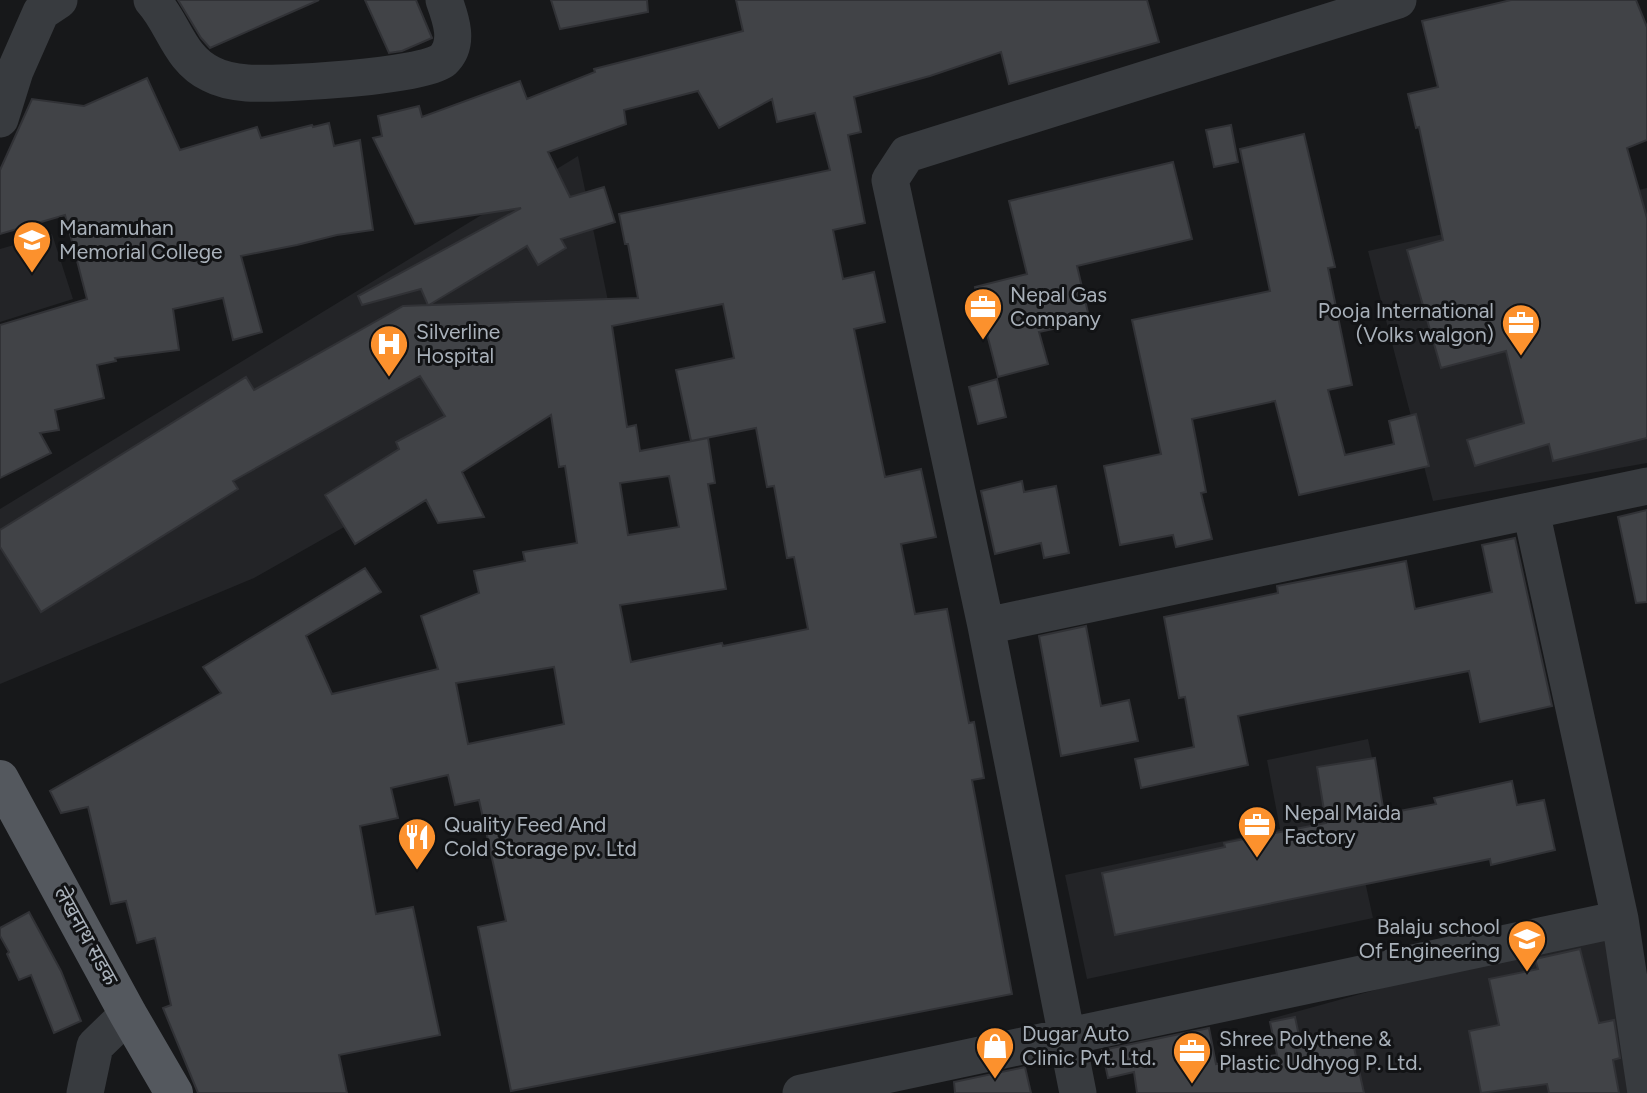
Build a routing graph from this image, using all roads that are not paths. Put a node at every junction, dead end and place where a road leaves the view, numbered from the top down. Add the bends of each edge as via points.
1 (59, 0) edge
2 (152, 0) edge
3 (444, 0) edge
4 (1398, 0) edge
5 (0, 119) edge
6 (1647, 486) edge
7 (1531, 511) junction
8 (986, 626) junction
9 (0, 779) edge
10 (1620, 919) junction
11 (128, 1014) junction
12 (1067, 1038) junction
13 (85, 1093) edge
14 (174, 1093) edge
15 (801, 1093) edge
16 (1079, 1093) edge
17 (1646, 1093) edge

1 - 5 street via 41,12
2 - 3 street via 193,63 216,76 248,83 377,75 438,63 454,39
4 - 8 street via 907,154 890,180
6 - 7 street
7 - 8 street
7 - 10 street
8 - 12 street
9 - 11 main road, लेखनाथ सडक
10 - 12 street
10 - 17 street
11 - 13 street via 95,1046
11 - 14 main road, लेखनाथ सडक
12 - 15 street
12 - 16 street

